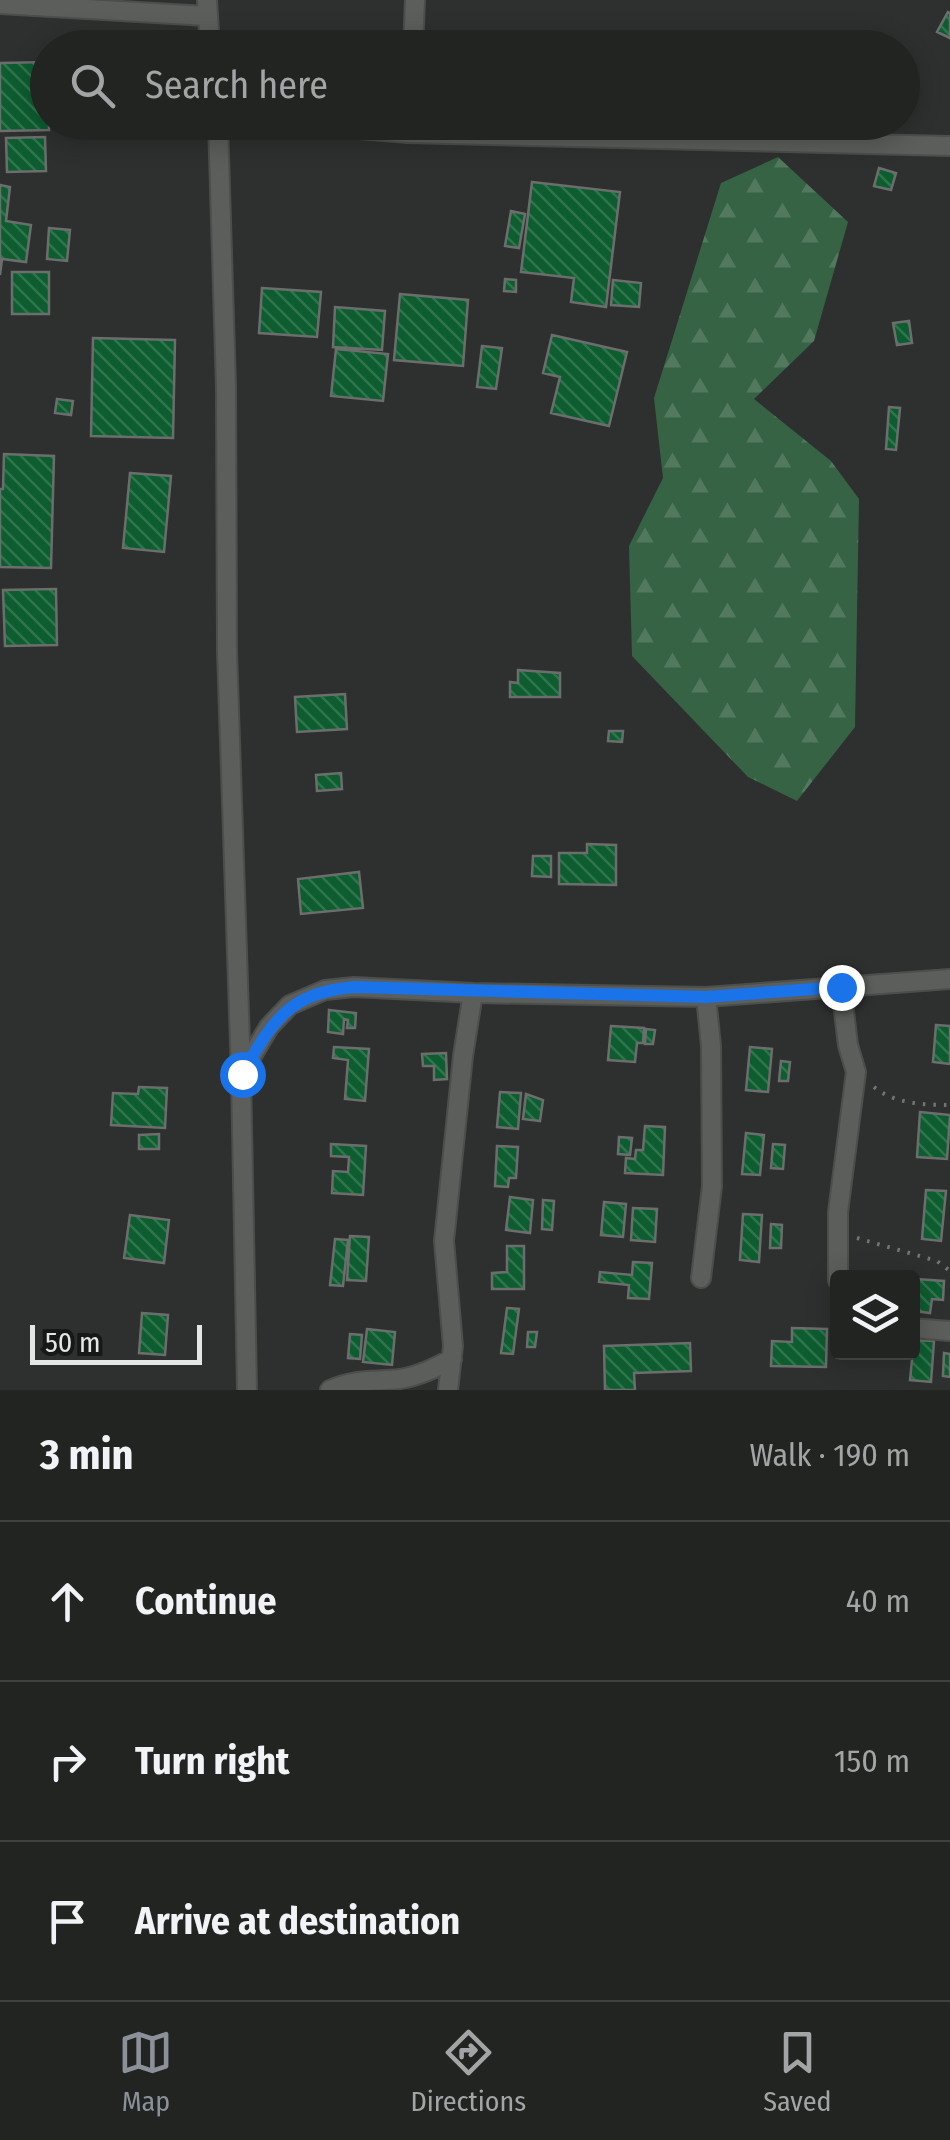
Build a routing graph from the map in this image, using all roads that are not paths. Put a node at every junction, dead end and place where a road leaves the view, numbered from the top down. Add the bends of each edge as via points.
1 (415, 0) edge
2 (0, 4) edge
3 (207, 8) edge
4 (413, 30) edge
5 (219, 140) edge
6 (769, 140) edge
7 (950, 146) edge
8 (950, 979) edge
9 (841, 987) junction
10 (473, 993) junction
11 (706, 997) junction
12 (242, 1074) junction
13 (838, 1270) edge
14 (700, 1278) dead end
15 (920, 1329) edge
16 (950, 1332) edge
17 (452, 1359) junction
18 (248, 1390) edge
19 (330, 1390) edge
20 (448, 1390) edge

1 - 4 street
2 - 3 street
5 - 12 street
6 - 7 street
8 - 9 street
9 - 11 street
9 - 13 street via 856,1072
10 - 11 street
10 - 12 street via 324,990 290,1005
10 - 17 street via 444,1242
11 - 14 street via 712,1186
12 - 18 street
15 - 16 street
17 - 19 street via 427,1373
17 - 20 street

